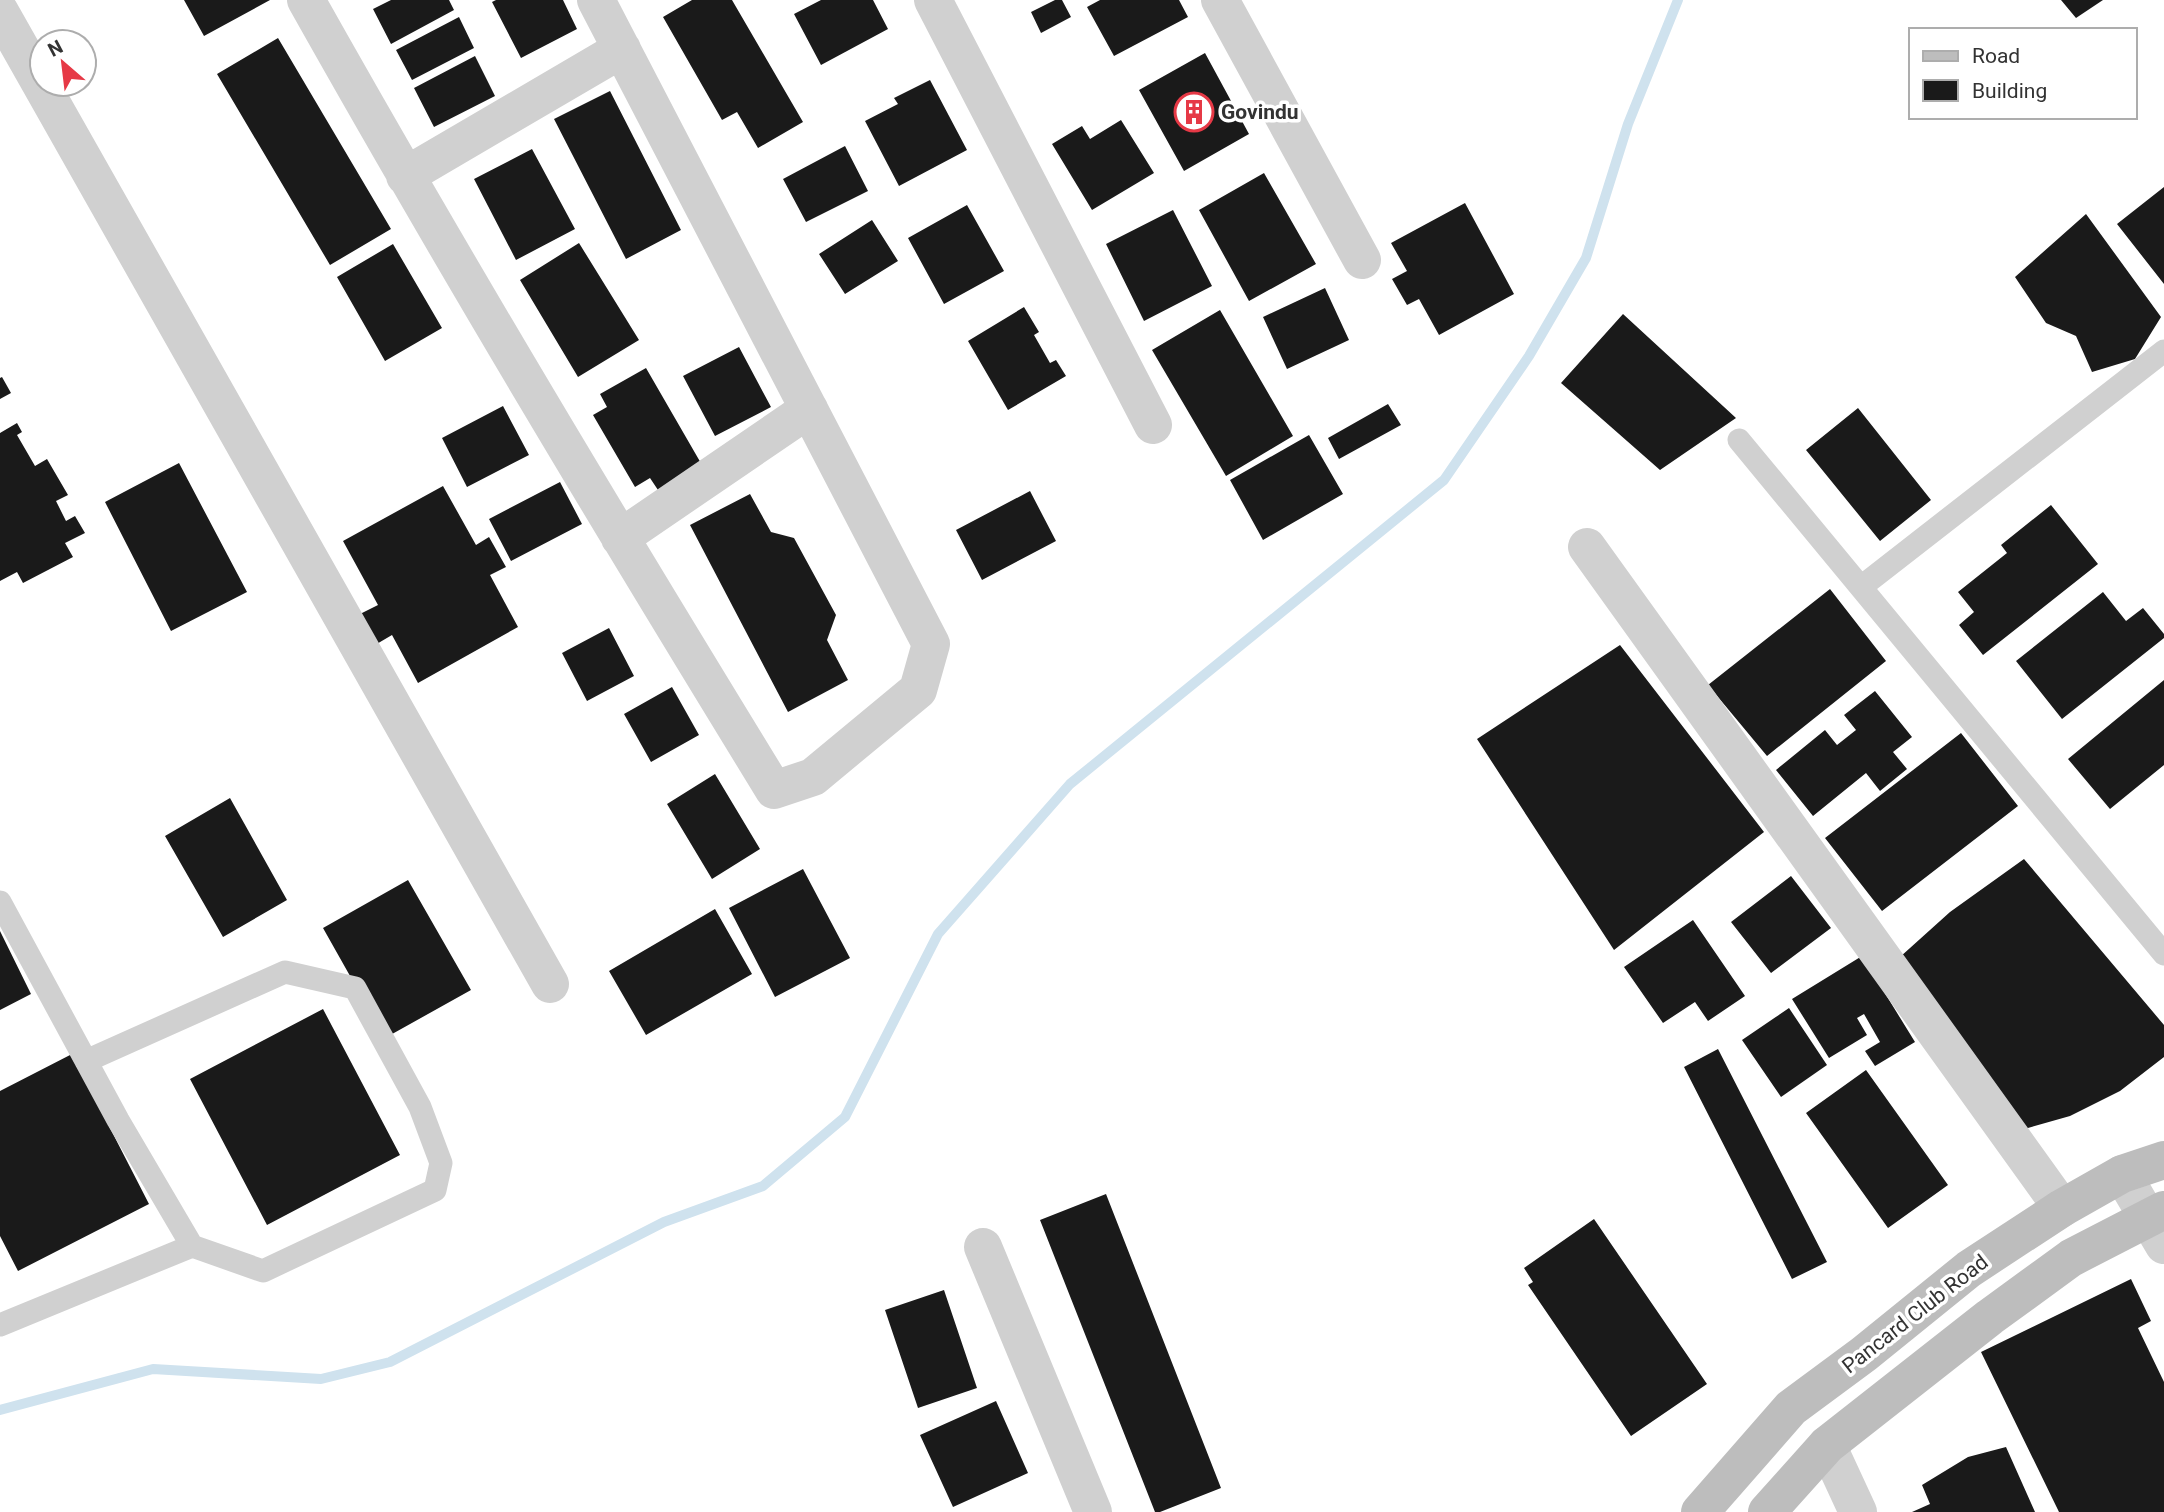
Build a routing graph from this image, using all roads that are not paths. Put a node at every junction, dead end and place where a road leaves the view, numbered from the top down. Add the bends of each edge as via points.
1 (306, 0) edge
2 (596, 0) edge
3 (933, 0) edge
4 (1220, 0) edge
5 (0, 12) edge
6 (622, 49) junction
7 (405, 176) junction
8 (1362, 260) dead end
9 (2164, 351) edge
10 (808, 409) junction
11 (1153, 425) dead end
12 (1739, 440) dead end
13 (620, 538) junction
14 (1587, 547) dead end
15 (1861, 587) junction
16 (0, 902) edge
17 (2164, 954) edge
18 (550, 984) dead end
19 (86, 1061) junction
20 (2164, 1160) edge
21 (2122, 1174) junction
22 (2063, 1208) junction
23 (2159, 1224) edge
24 (192, 1246) junction
25 (983, 1247) dead end
26 (0, 1325) edge
27 (1827, 1446) junction
28 (1093, 1512) edge
29 (1700, 1512) edge
30 (1767, 1512) edge
31 (1858, 1512) edge

1 - 7 street
2 - 6 street
3 - 11 street
4 - 8 street
5 - 18 street
6 - 7 street
6 - 10 street
7 - 13 street
9 - 15 lane
10 - 13 street
10 - 13 street via 931,644 918,690 813,777 774,790
12 - 15 lane
14 - 22 street
15 - 17 lane
16 - 19 lane
19 - 24 lane
19 - 24 lane via 285,972 355,988 420,1107 441,1163 435,1190 263,1271
20 - 21 main road, Pancard Club Road
21 - 22 main road, Pancard Club Road
21 - 23 street
22 - 29 main road, Pancard Club Road via 1969,1269 1791,1408
23 - 27 main road via 2061,1266
24 - 26 lane
25 - 28 street
27 - 30 main road
27 - 31 street

